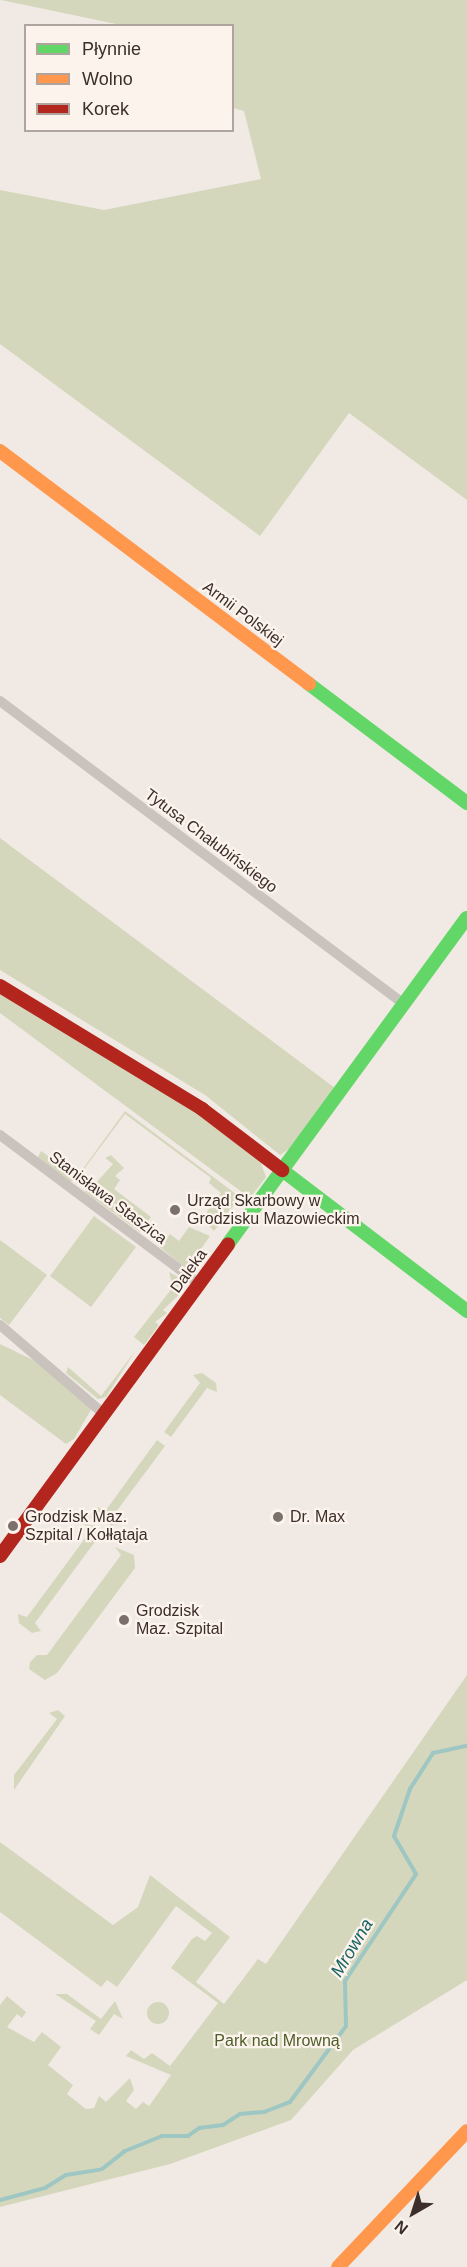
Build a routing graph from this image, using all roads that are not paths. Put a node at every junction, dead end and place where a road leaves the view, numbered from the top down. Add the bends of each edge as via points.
1 (0, 451) edge
2 (0, 701) edge
3 (467, 803) edge
4 (467, 918) edge
5 (0, 986) edge
6 (404, 1004) junction
7 (0, 1135) edge
8 (282, 1172) junction
9 (200, 1284) junction
10 (467, 1311) edge
11 (0, 1325) edge
12 (104, 1414) junction
13 (0, 1556) edge
14 (467, 2131) edge
15 (338, 2267) edge

1 - 3 street, Armii Polskiej
2 - 6 street, Tytusa Chałubińskiego
4 - 6 street, Daleka
5 - 8 street via 202,1109
6 - 8 street, Daleka
7 - 9 street, Stanisława Staszica
8 - 9 street, Daleka
8 - 10 street
9 - 12 street, Daleka
11 - 12 street
12 - 13 street, Daleka
14 - 15 street

